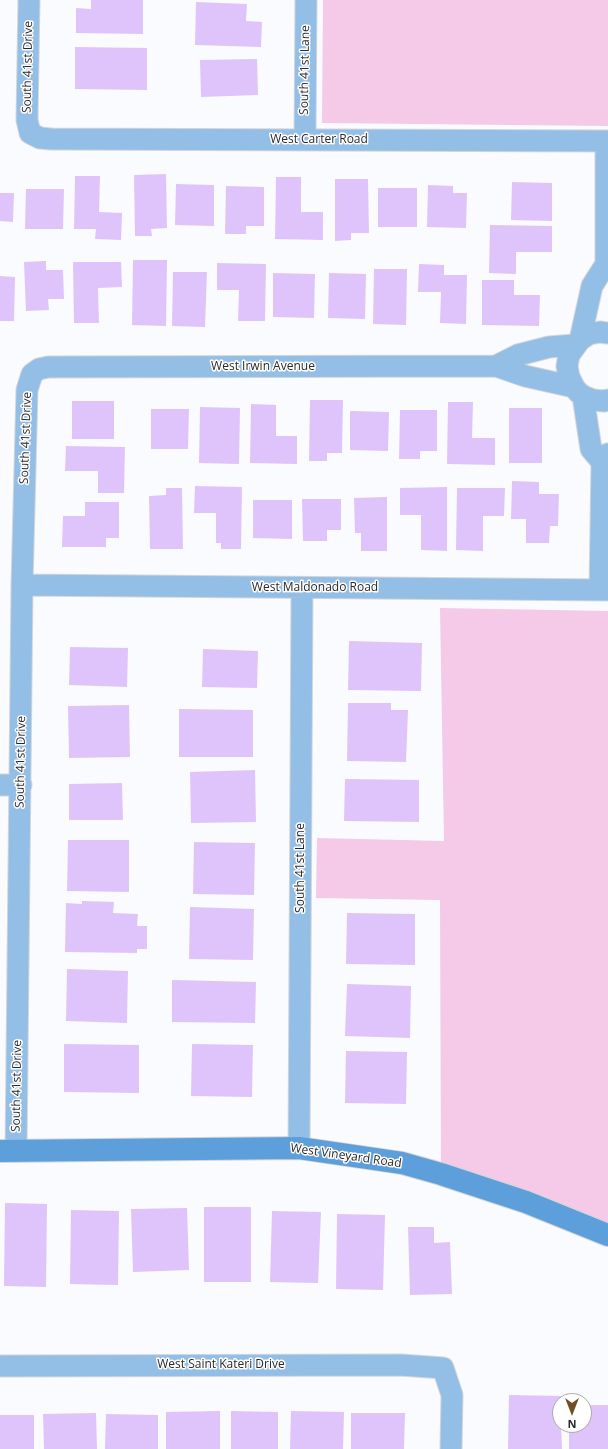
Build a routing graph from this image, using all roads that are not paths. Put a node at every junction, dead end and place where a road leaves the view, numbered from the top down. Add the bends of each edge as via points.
1 (29, 0) edge
2 (306, 0) edge
3 (30, 133) joint
4 (305, 140) junction
5 (607, 141) edge
6 (607, 266) edge
7 (608, 333) edge
8 (578, 342) junction
9 (496, 366) junction
10 (32, 374) joint
11 (578, 391) junction
12 (608, 400) edge
13 (605, 458) edge
14 (22, 585) junction
15 (302, 588) junction
16 (604, 590) edge
17 (0, 784) edge
18 (21, 785) junction
19 (299, 1148) junction
20 (8, 1151) edge
21 (608, 1235) edge
22 (0, 1366) edge
23 (451, 1449) edge

1 - 3 street, South 41st Drive via 26,120
2 - 4 street, South 41st Lane
3 - 4 street, West Carter Road via 40,138 51,139
4 - 5 street, West Carter Road
5 - 6 street
6 - 8 street via 592,286
7 - 8 street, West Irwin Avenue via 589,334
8 - 9 street, West Irwin Avenue via 518,355
8 - 11 street via 569,355 567,366 569,377
9 - 10 street, West Irwin Avenue via 48,367
9 - 11 street, West Irwin Avenue
10 - 14 street, South 41st Drive via 27,390
11 - 12 street, West Irwin Avenue via 593,400
11 - 13 street via 592,448
13 - 16 street
14 - 15 street, West Maldonado Road
14 - 18 street, South 41st Drive
15 - 16 street, West Maldonado Road
15 - 19 street, South 41st Lane
17 - 18 street
18 - 20 street, South 41st Drive
19 - 20 street, West Vineyard Road
19 - 21 street, West Vineyard Road via 402,1163 526,1202
22 - 23 street, West Saint Kateri Drive via 400,1365 443,1368 452,1396

